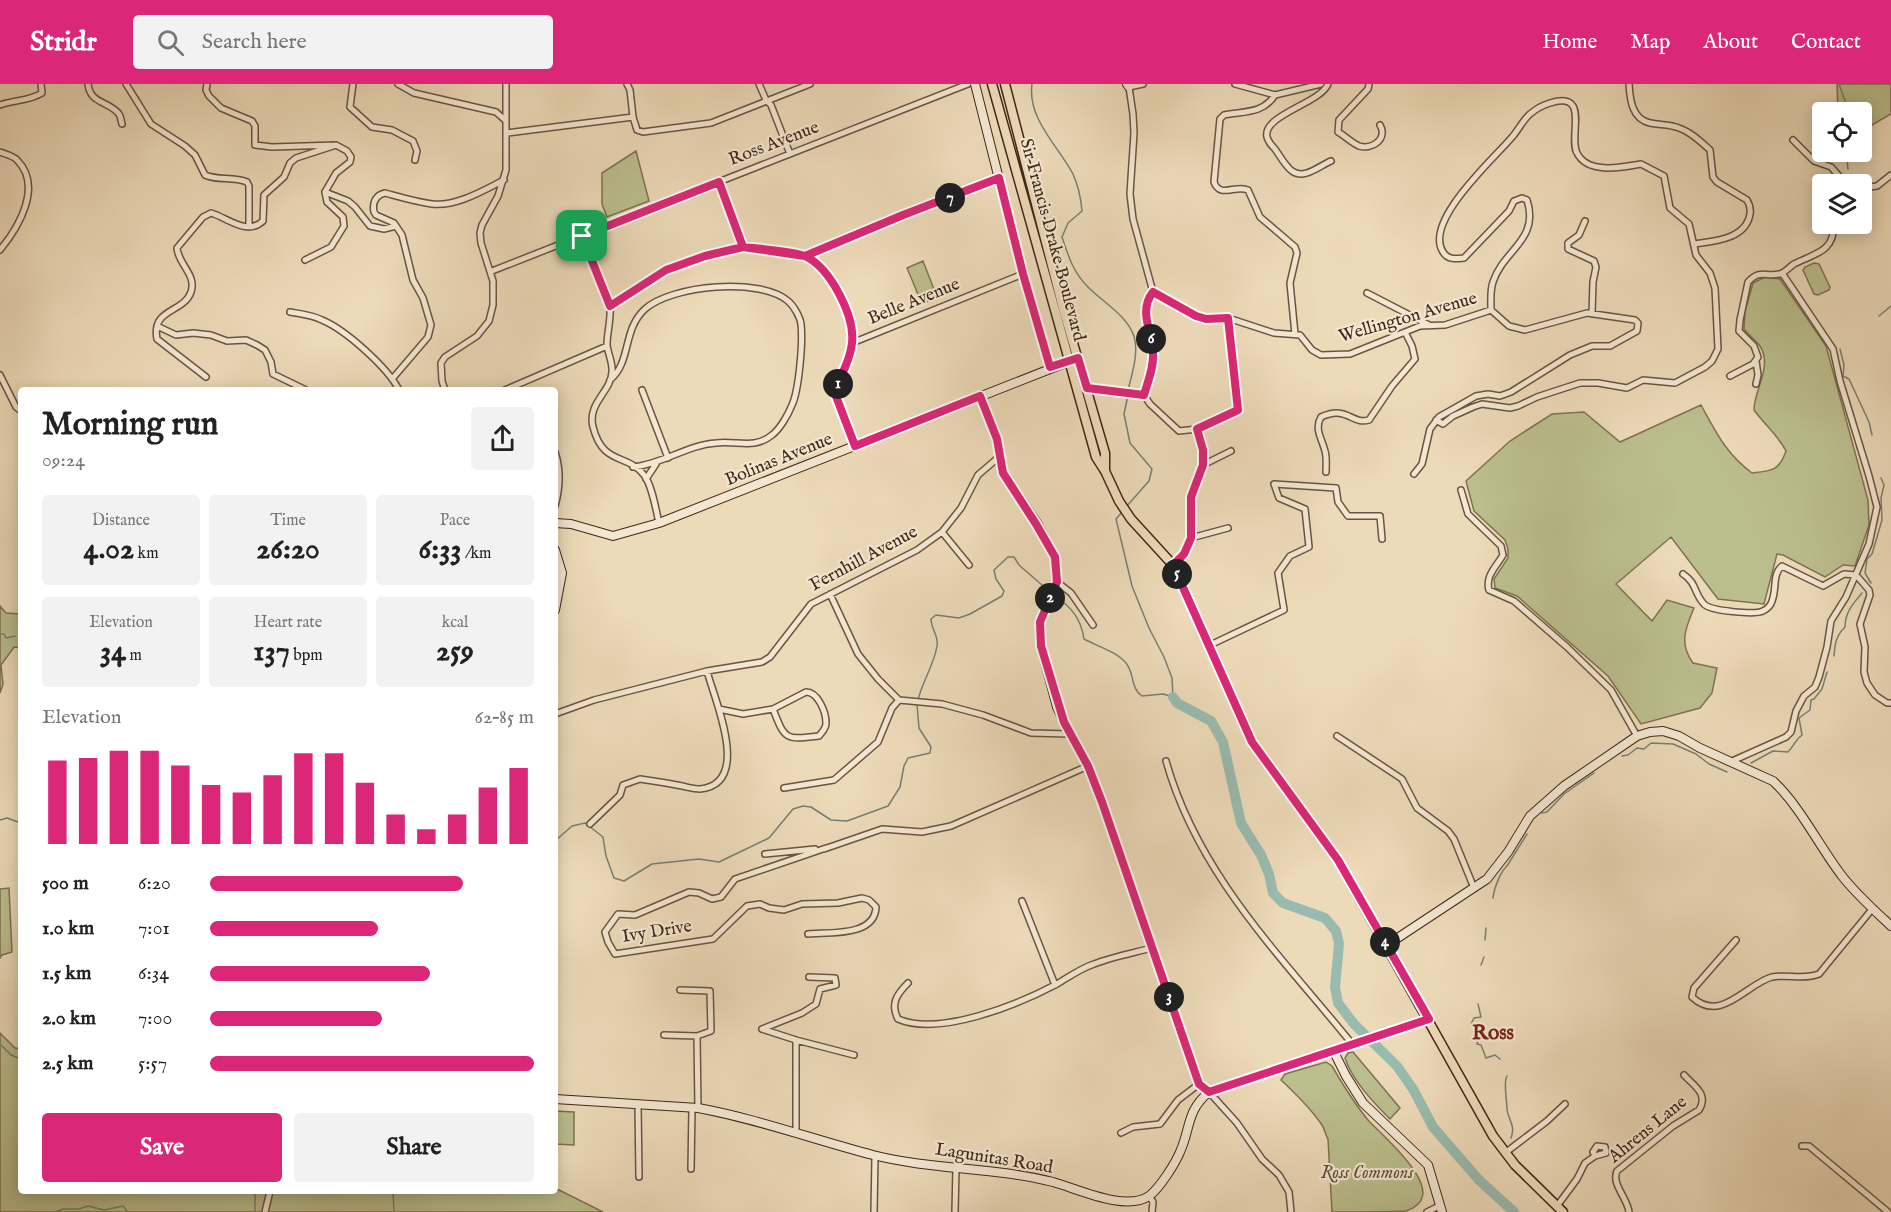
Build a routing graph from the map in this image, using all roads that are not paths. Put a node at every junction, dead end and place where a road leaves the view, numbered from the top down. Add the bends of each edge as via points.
1 (41, 84) edge
2 (88, 84) edge
3 (126, 84) edge
4 (207, 84) edge
5 (353, 84) edge
6 (398, 84) edge
7 (506, 84) edge
8 (627, 84) edge
9 (759, 84) edge
10 (810, 84) edge
11 (968, 84) edge
12 (975, 84) edge
13 (992, 84) edge
14 (1005, 84) edge
15 (1143, 84) edge
16 (1235, 84) edge
17 (1321, 84) edge
18 (1328, 84) edge
19 (1369, 84) edge
20 (1629, 84) edge
21 (1128, 86) edge
22 (1275, 95) junction
23 (766, 100) junction
24 (0, 105) edge
25 (633, 117) junction
26 (505, 120) junction
27 (122, 124) dead end
28 (1380, 125) dead end
29 (507, 133) junction
30 (1793, 140) dead end
31 (336, 145) junction
32 (0, 152) edge
33 (790, 154) junction
34 (415, 160) dead end
35 (1331, 161) dead end
36 (1838, 174) edge
37 (1891, 175) edge
38 (999, 178) junction
39 (504, 180) junction
40 (719, 182) junction
41 (1872, 187) edge
42 (325, 192) junction
43 (1585, 221) dead end
44 (396, 226) junction
45 (249, 227) junction
46 (1834, 234) edge
47 (582, 236) junction
48 (1694, 244) junction
49 (743, 247) junction
50 (0, 250) edge
51 (805, 256) junction
52 (305, 260) dead end
53 (492, 272) junction
54 (1782, 273) junction
55 (1023, 274) junction
56 (1153, 292) junction
57 (1367, 293) dead end
58 (610, 306) junction
59 (1491, 310) junction
60 (290, 312) dead end
61 (1592, 314) junction
62 (1228, 318) junction
63 (1431, 325) junction
64 (157, 326) junction
65 (1405, 332) junction
66 (1295, 334) junction
67 (852, 343) junction
68 (607, 346) junction
69 (1078, 358) junction
70 (623, 361) junction
71 (1068, 361) junction
72 (1756, 361) junction
73 (611, 363) junction
74 (1050, 367) junction
75 (0, 375) edge
76 (1730, 376) dead end
77 (206, 377) dead end
78 (393, 378) junction
79 (610, 380) junction
80 (1756, 384) dead end
81 (300, 387) edge
82 (398, 387) edge
83 (444, 387) edge
84 (512, 387) edge
85 (1087, 388) junction
86 (642, 390) dead end
87 (1144, 395) junction
88 (980, 396) junction
89 (18, 409) edge
90 (1436, 420) junction
91 (1197, 429) junction
92 (855, 446) junction
93 (1232, 451) dead end
94 (999, 457) junction
95 (668, 458) junction
96 (657, 463) junction
97 (1203, 465) junction
98 (558, 467) edge
99 (633, 467) junction
100 (1105, 471) junction
101 (1326, 472) dead end
102 (1414, 474) dead end
103 (646, 479) junction
104 (1461, 490) dead end
105 (558, 497) edge
106 (558, 523) edge
107 (659, 523) junction
108 (1227, 528) dead end
109 (942, 532) junction
110 (1191, 538) junction
111 (1382, 539) dead end
112 (558, 560) edge
113 (969, 565) dead end
114 (1173, 565) junction
115 (1683, 574) dead end
116 (1856, 575) junction
117 (1054, 589) junction
118 (558, 594) edge
119 (830, 594) junction
120 (1093, 625) dead end
121 (1208, 646) junction
122 (707, 671) junction
123 (899, 700) junction
124 (1891, 703) edge
125 (719, 709) junction
126 (773, 709) junction
127 (558, 713) edge
128 (1070, 734) junction
129 (1337, 736) dead end
130 (1637, 736) junction
131 (1166, 761) dead end
132 (1730, 762) junction
133 (1088, 766) junction
134 (784, 788) dead end
135 (590, 824) dead end
136 (826, 848) junction
137 (765, 854) dead end
138 (1474, 888) junction
139 (1022, 901) dead end
140 (1873, 908) junction
141 (1891, 926) edge
142 (808, 934) dead end
143 (1736, 940) dead end
144 (1387, 945) junction
145 (1152, 948) junction
146 (810, 977) dead end
147 (908, 983) dead end
148 (1055, 985) junction
149 (680, 990) dead end
150 (1429, 1019) junction
151 (664, 1035) dead end
152 (696, 1036) junction
153 (796, 1040) junction
154 (1353, 1045) junction
155 (1334, 1052) junction
156 (854, 1055) dead end
157 (1684, 1075) dead end
158 (1199, 1084) junction
159 (1209, 1092) junction
160 (558, 1099) edge
161 (1565, 1104) dead end
162 (638, 1105) junction
163 (695, 1108) junction
164 (796, 1132) junction
165 (1121, 1133) dead end
166 (1802, 1146) dead end
167 (1505, 1153) junction
168 (875, 1155) junction
169 (1595, 1156) dead end
170 (956, 1168) junction
171 (691, 1169) dead end
172 (639, 1177) dead end
173 (269, 1194) edge
174 (1149, 1196) junction
175 (1441, 1209) edge
176 (1560, 1209) edge
177 (265, 1212) edge
178 (874, 1212) edge
179 (955, 1212) edge
180 (1152, 1212) edge
181 (1291, 1212) edge
182 (1427, 1212) edge
183 (1629, 1212) edge
184 (1888, 1212) edge

1 - 24 street via 42,93 36,97
2 - 27 street via 93,98 118,113
3 - 45 street via 151,124 195,155 205,175 247,182
4 - 31 street via 209,96 221,108 252,121 255,145
5 - 34 street via 350,106 372,127 392,130 413,141
6 - 26 street via 414,93 496,112
7 - 26 street
8 - 25 street
9 - 23 street
10 - 23 street
11 - 33 street, Ross Avenue
12 - 38 street
13 - 71 main road, Sir Francis Drake Boulevard
14 - 69 main road, Sir Francis Drake Boulevard
15 - 21 street
16 - 22 street
17 - 22 street
18 - 35 street via 1319,96 1272,124 1267,138 1297,174 1306,174
19 - 28 street via 1339,120 1338,132 1361,147 1378,142 1384,131
20 - 48 street via 1637,115 1648,123 1680,128 1694,137 1710,150 1711,172 1718,182 1750,205 1745,229 1721,240
21 - 56 street via 1134,133 1132,219
22 - 66 street via 1268,105 1257,110 1220,119 1214,182 1220,190 1248,190 1260,217 1295,247 1298,257 1290,283
23 - 25 street via 711,123 670,129 643,132 637,130
23 - 33 street
25 - 29 street
26 - 29 street
29 - 39 street
30 - 36 street via 1814,161
31 - 42 street via 347,151 350,162 336,174
31 - 45 street via 303,154 290,163 284,177 264,195 263,221
32 - 50 street via 17,158 30,179 27,203 11,237
33 - 40 street, Ross Avenue
37 - 41 street
38 - 51 street
38 - 55 street
39 - 44 street via 445,203 379,194 374,212
39 - 53 street via 480,233
40 - 47 street, Ross Avenue
40 - 49 street
42 - 44 street via 356,207 370,226
42 - 52 street via 327,202 343,217 344,226 331,247
43 - 61 street via 1579,235 1568,243 1568,249 1594,261
44 - 78 street via 431,325 428,337
45 - 64 street via 211,213 203,217 177,248 177,257 193,283 191,294 162,316
46 - 54 street via 1828,246
47 - 53 street, Ross Avenue
47 - 58 street
48 - 59 street via 1689,224 1670,208 1664,176 1641,164 1613,168 1587,163 1577,155 1573,105 1551,102 1528,116 1456,199 1440,235 1446,256 1464,258 1515,201 1527,200 1525,237 1502,263 1492,283
48 - 90 street via 1699,261 1710,273 1717,306 1718,349 1705,367 1675,383 1643,380 1627,388 1580,382 1518,406 1482,404 1443,424
49 - 51 street
49 - 58 street via 666,270
51 - 67 street via 824,272 840,297
53 - 83 street via 494,293 489,321 477,336 445,357 441,363
54 - 72 street via 1760,274 1747,284 1739,331 1757,351
54 - 116 street via 1833,349 1877,507 1869,544
55 - 67 street, Belle Avenue
55 - 74 street
56 - 62 street via 1196,316
56 - 87 street via 1145,308 1153,365
57 - 63 street
58 - 68 street
59 - 61 street, Wellington Avenue via 1509,326 1525,330
59 - 63 street, Wellington Avenue via 1445,325
60 - 78 street via 324,321 351,338
61 - 90 street, Wellington Avenue via 1635,320 1639,327 1610,346 1592,346 1570,355 1511,392 1476,396
62 - 66 street via 1274,333
62 - 91 street via 1238,410
63 - 65 street, Wellington Avenue
64 - 77 street via 157,339
64 - 81 street via 176,335 194,333 227,341 246,340 265,350 273,374
65 - 66 street, Wellington Avenue via 1350,354 1321,355
65 - 101 street via 1415,358 1369,420 1359,422 1335,412 1318,422
67 - 92 street, Belle Avenue via 834,391
68 - 73 street
68 - 84 street
69 - 71 street, Bolinas Avenue
69 - 85 main road, Sir Francis Drake Boulevard
70 - 73 street
70 - 79 street
70 - 95 street via 627,340 646,308 691,290 720,286 767,290 790,302 801,323 797,388 792,406 773,435 747,445 700,445
71 - 74 street, Bolinas Avenue
71 - 100 main road, Sir Francis Drake Boulevard via 1096,457
72 - 76 street
72 - 80 street
73 - 79 street
74 - 88 street, Bolinas Avenue
75 - 89 street
78 - 82 street
79 - 99 street via 598,398 592,423 601,447
85 - 87 street
85 - 100 main road, Sir Francis Drake Boulevard via 1105,453
86 - 95 street
87 - 91 street via 1179,431
88 - 92 street, Bolinas Avenue
88 - 94 street via 997,439
90 - 102 street via 1427,438 1422,464
91 - 97 street
92 - 107 street, Bolinas Avenue
93 - 97 street
94 - 109 street, Fernhill Avenue via 978,475 961,508
94 - 117 street via 1003,473 1051,549 1057,565
95 - 96 street
96 - 99 street
96 - 103 street
97 - 110 street via 1191,497
98 - 105 street
99 - 103 street
100 - 114 main road, Sir Francis Drake Boulevard via 1131,519
103 - 107 street
104 - 130 street via 1468,514 1501,546 1503,555 1489,576 1489,591 1514,602 1611,690
106 - 107 street, Bolinas Avenue via 613,536
108 - 110 street
109 - 113 street
109 - 119 street, Fernhill Avenue via 917,550
110 - 114 street via 1184,554
111 - 121 street via 1380,516 1348,516 1338,502 1336,488 1274,484 1279,498 1305,509 1309,547 1290,556 1278,573 1284,610
112 - 118 street via 562,573
114 - 121 main road, Sir Francis Drake Boulevard
115 - 116 street via 1693,582 1702,603 1711,609 1754,613 1771,604 1776,574 1782,566 1823,586 1844,574
116 - 124 street via 1870,595 1860,624 1865,646 1864,672 1875,695
116 - 132 street via 1831,621 1819,677 1796,711 1791,732
117 - 120 street via 1071,593
117 - 128 street via 1043,612 1039,634 1058,706
119 - 122 street, Fernhill Avenue via 811,604 770,657 762,662
119 - 123 street via 858,654
121 - 144 main road, Sir Francis Drake Boulevard via 1252,742 1338,860
122 - 125 street
122 - 127 street, Fernhill Avenue
123 - 128 street via 942,704 1031,733
123 - 134 street via 878,742 834,780
125 - 126 street via 743,714
125 - 135 street via 728,762 719,779 700,789 632,780 623,785 620,795
126 - 126 street via 786,736 819,736 825,730 824,716 811,692
128 - 133 street
129 - 138 street via 1402,779 1417,808 1454,839
130 - 132 street via 1663,731
130 - 138 street via 1564,786 1530,816 1496,870
131 - 154 street via 1182,805 1227,891
132 - 140 street via 1773,781 1781,789 1841,875
133 - 136 street via 951,826 922,831 882,829
133 - 145 street
136 - 137 street
136 - 142 street, Ivy Drive via 735,879 721,897 712,899 689,892 635,915 618,914 605,932 615,954 712,939 747,906 760,904 784,910 802,904 862,898 876,907 871,921 856,931
138 - 144 street
139 - 148 street
140 - 141 street
140 - 143 street via 1820,974 1772,977 1725,1004 1699,1004 1692,997 1694,987
144 - 150 main road, Sir Francis Drake Boulevard
145 - 148 street via 1092,964
145 - 158 street
146 - 153 street via 835,978 836,985 820,989 816,1004 802,1013 762,1029
147 - 148 street via 895,999 894,1013 898,1019 914,1024 942,1024 993,1012
149 - 152 street via 710,991 711,1031
150 - 154 street
150 - 167 main road, Sir Francis Drake Boulevard
151 - 152 street
152 - 163 street
153 - 156 street
153 - 164 street
154 - 155 street
155 - 159 street
155 - 175 street via 1363,1103 1428,1165
157 - 183 street, Ahrens Lane via 1701,1092 1702,1106 1617,1171 1615,1181
158 - 159 street
158 - 165 street via 1178,1100 1160,1124 1133,1127
159 - 174 street via 1194,1109 1181,1152
159 - 181 street via 1279,1175 1289,1192
160 - 162 street, Lagunitas Road
161 - 167 street
162 - 163 street, Lagunitas Road
162 - 172 street
163 - 164 street, Lagunitas Road
163 - 171 street
164 - 168 street, Lagunitas Road
166 - 184 street via 1809,1146
167 - 176 main road, Sir Francis Drake Boulevard
168 - 170 street, Lagunitas Road
168 - 178 street
169 - 176 street via 1585,1163
170 - 174 street, Lagunitas Road via 1011,1173 1117,1202 1136,1202
170 - 179 street
173 - 177 street
174 - 180 street
175 - 182 street

